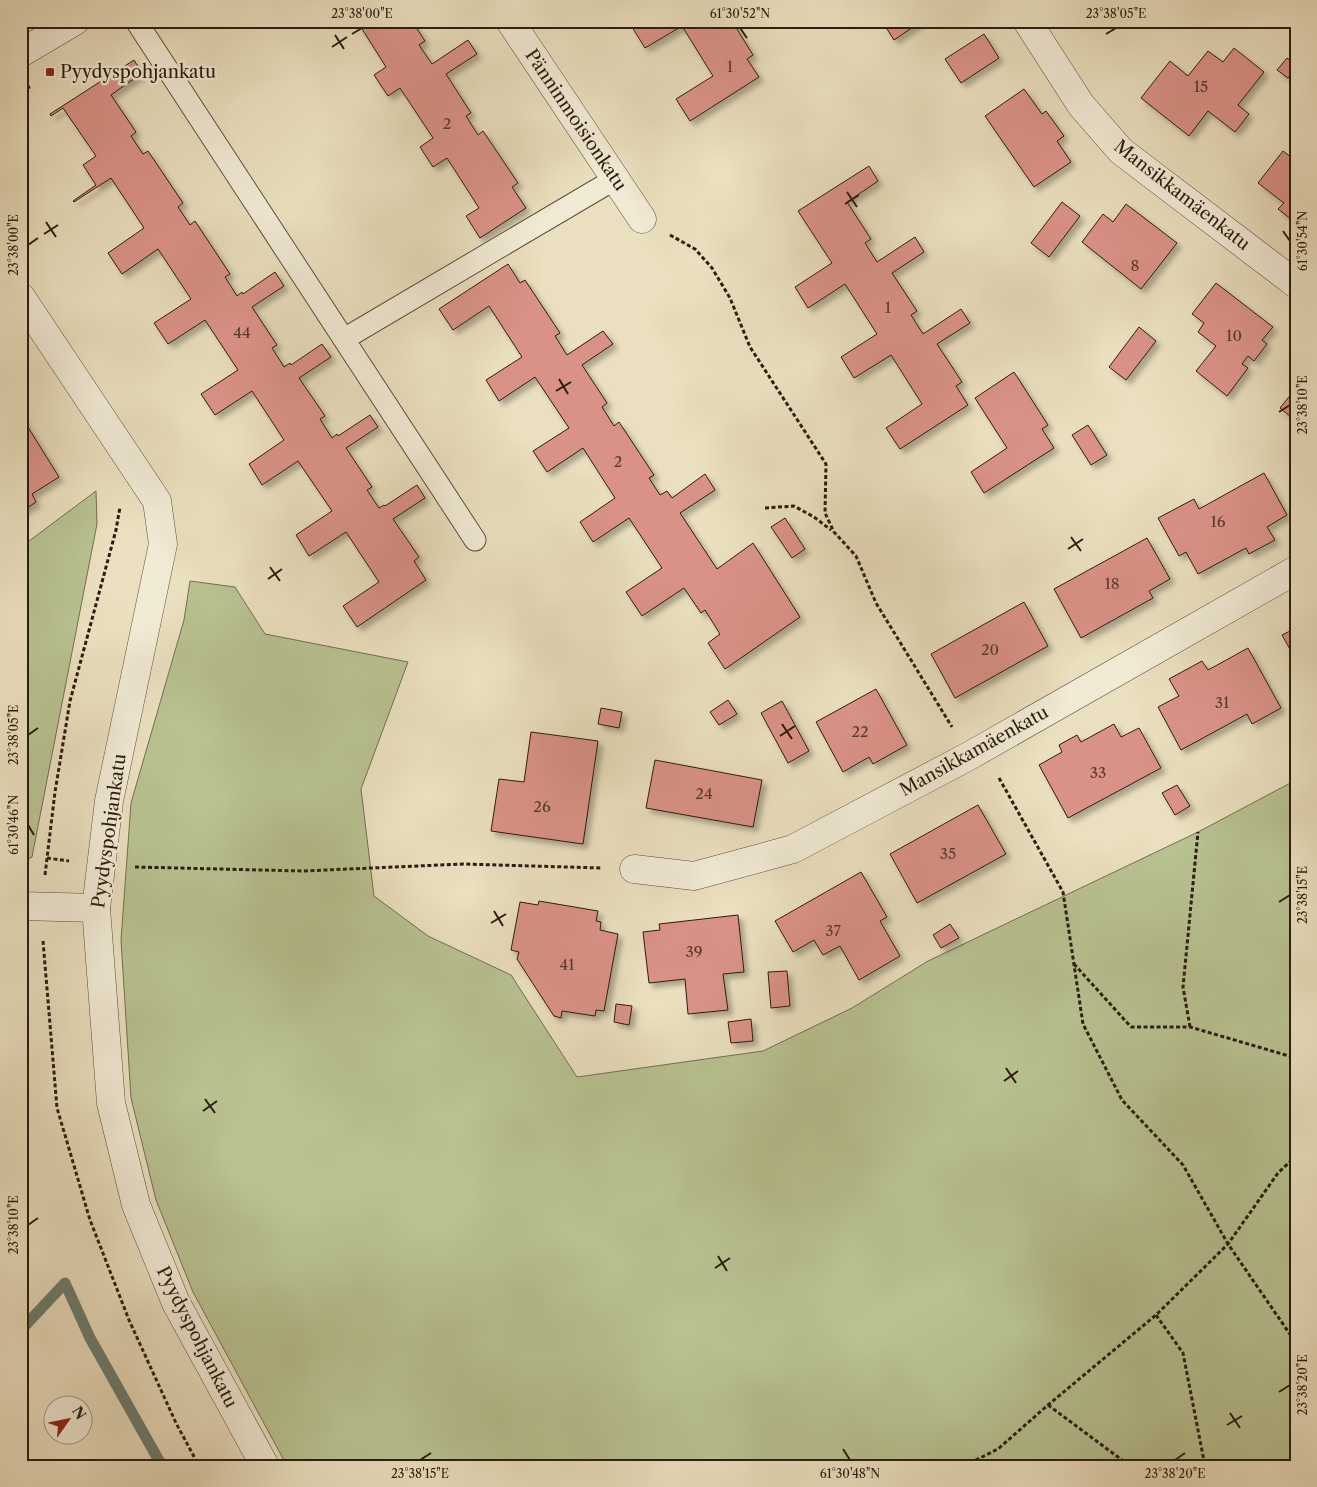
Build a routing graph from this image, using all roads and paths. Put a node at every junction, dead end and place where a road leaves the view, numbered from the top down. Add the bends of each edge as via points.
1 (75, 21) edge
2 (136, 21) edge
3 (510, 21) edge
4 (1027, 21) edge
5 (21, 53) edge
6 (615, 179) junction
7 (642, 219) joint
8 (1296, 284) edge
9 (21, 297) edge
10 (344, 339) junction
11 (765, 508) dead end
12 (834, 532) junction
13 (475, 540) dead end
14 (1296, 570) edge
15 (976, 751) junction
16 (1198, 832) dead end
17 (102, 866) junction
18 (634, 869) joint
19 (21, 906) edge
20 (96, 908) junction
21 (1074, 964) junction
22 (1190, 1027) junction
23 (1296, 1058) edge
24 (1296, 1156) edge
25 (1228, 1244) junction
26 (1156, 1315) junction
27 (1296, 1343) edge
28 (1048, 1405) junction
29 (264, 1466) edge
30 (964, 1466) edge
31 (1130, 1466) edge
32 (1205, 1466) edge

1 - 5 street
2 - 10 lane
3 - 6 street, Pänninmoisionkatu
4 - 8 street, Mansikkamäenkatu via 1081,105 1121,151
6 - 7 street, Pänninmoisionkatu
6 - 10 lane
7 - 12 path via 695,250 712,268 730,298 750,347 826,464 824,513
9 - 17 street, Pyydyspohjankatu via 156,501 163,544 109,801
10 - 13 lane
11 - 12 path via 794,506
12 - 15 path via 856,556 876,603
14 - 15 street, Mansikkamäenkatu
15 - 18 street, Mansikkamäenkatu via 793,849 694,876
15 - 21 path via 1062,892
16 - 22 path via 1183,987
17 - 18 path via 303,871 463,864
17 - 20 street, Pyydyspohjankatu
19 - 20 street
20 - 29 street, Pyydyspohjankatu via 111,1103 136,1205 176,1303
21 - 22 path via 1131,1027
21 - 25 path via 1083,1024 1122,1100 1183,1166
22 - 23 path
24 - 25 path via 1278,1173
25 - 26 path
25 - 27 path
26 - 28 path
26 - 32 path via 1183,1353
28 - 30 path via 998,1449
28 - 31 path

